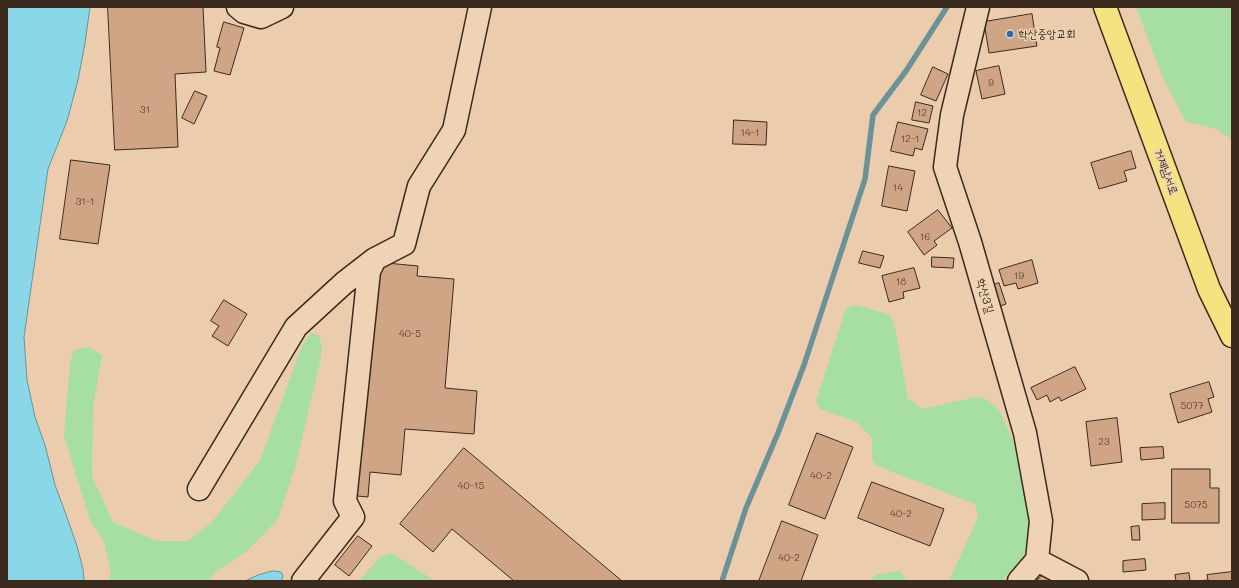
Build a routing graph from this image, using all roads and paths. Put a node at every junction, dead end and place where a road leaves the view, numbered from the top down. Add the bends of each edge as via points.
1 (238, 7) edge
2 (282, 7) edge
3 (480, 7) edge
4 (978, 7) edge
5 (1105, 7) edge
6 (375, 259) junction
7 (1232, 336) edge
8 (199, 489) dead end
9 (1038, 560) junction
10 (304, 581) edge
11 (1019, 581) edge
12 (1077, 581) edge

1 - 2 street via 244,12 261,17
3 - 6 street via 454,130 419,186 404,244
4 - 9 street, 학산3길 via 952,115 945,167 970,242 1025,433 1041,521
5 - 7 main road, 거제남서로 via 1209,289
6 - 8 street via 344,283 296,327
6 - 10 street via 369,270 345,501 353,517
9 - 11 street
9 - 12 street

